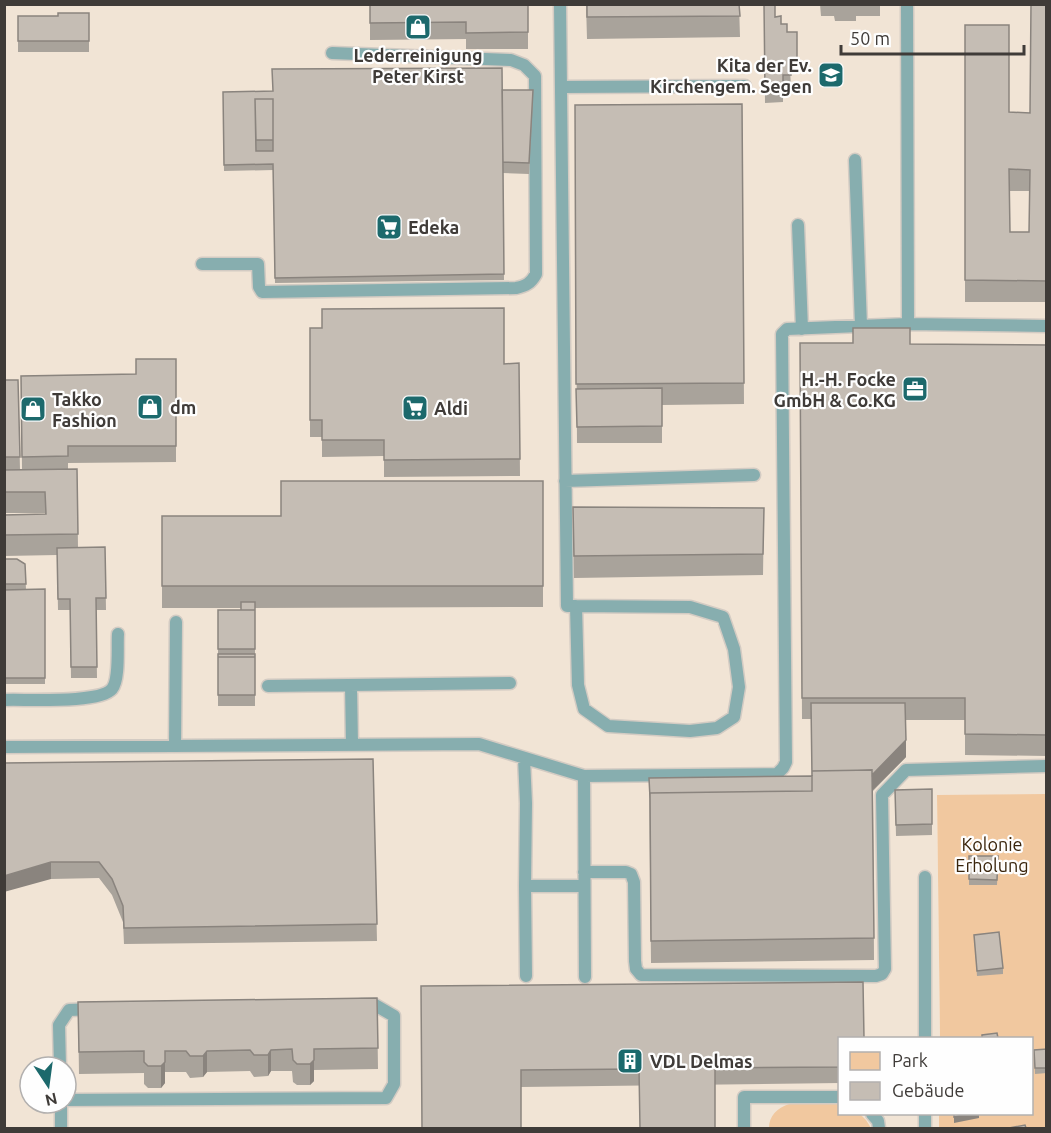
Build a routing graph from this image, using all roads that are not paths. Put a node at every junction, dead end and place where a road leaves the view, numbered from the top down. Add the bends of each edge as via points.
1 (560, 4) edge
2 (908, 4) edge
3 (332, 53) dead end
4 (745, 86) dead end
5 (562, 87) junction
6 (855, 160) dead end
7 (798, 225) dead end
8 (202, 264) dead end
9 (908, 324) junction
10 (861, 326) junction
11 (1047, 326) edge
12 (802, 329) junction
13 (754, 475) dead end
14 (566, 481) junction
15 (576, 606) junction
16 (176, 622) dead end
17 (118, 634) dead end
18 (510, 683) dead end
19 (351, 685) junction
20 (268, 686) dead end
21 (4, 700) edge
22 (352, 745) junction
23 (175, 746) junction
24 (4, 747) edge
25 (524, 758) junction
26 (1047, 766) edge
27 (584, 776) junction
28 (584, 872) junction
29 (925, 877) dead end
30 (525, 885) junction
31 (584, 886) junction
32 (525, 976) dead end
33 (585, 977) dead end
34 (352, 1005) edge
35 (105, 1009) edge
36 (925, 1037) edge
37 (60, 1055) edge
38 (838, 1097) edge
39 (78, 1100) edge
40 (744, 1128) edge

1 - 5 lane
2 - 9 lane
3 - 8 lane via 511,60 524,65 535,76 536,274 526,286 516,288 262,292 258,264
4 - 5 lane
5 - 14 lane
6 - 10 lane
7 - 12 lane
9 - 10 lane
9 - 11 lane
10 - 12 lane
12 - 27 lane via 787,329 782,334 786,762 777,774
13 - 14 lane
14 - 15 lane via 567,606
15 - 15 lane via 690,607 723,617 734,649 739,687 734,717 717,728 690,730 608,726 584,709 578,685
16 - 23 lane
17 - 21 lane via 117,678 112,689 102,696
18 - 19 lane
19 - 20 lane
19 - 22 lane
22 - 23 lane
22 - 25 lane via 479,744
23 - 24 lane
25 - 27 lane
25 - 30 lane
26 - 28 lane via 906,770 882,795 885,969 876,976 641,975 635,962 632,874
27 - 28 lane
28 - 31 lane
29 - 36 lane
30 - 31 lane
30 - 32 lane
31 - 33 lane
34 - 39 lane via 375,1005 394,1016 394,1084 386,1098
35 - 37 lane via 69,1010 59,1025
38 - 40 lane via 744,1097

